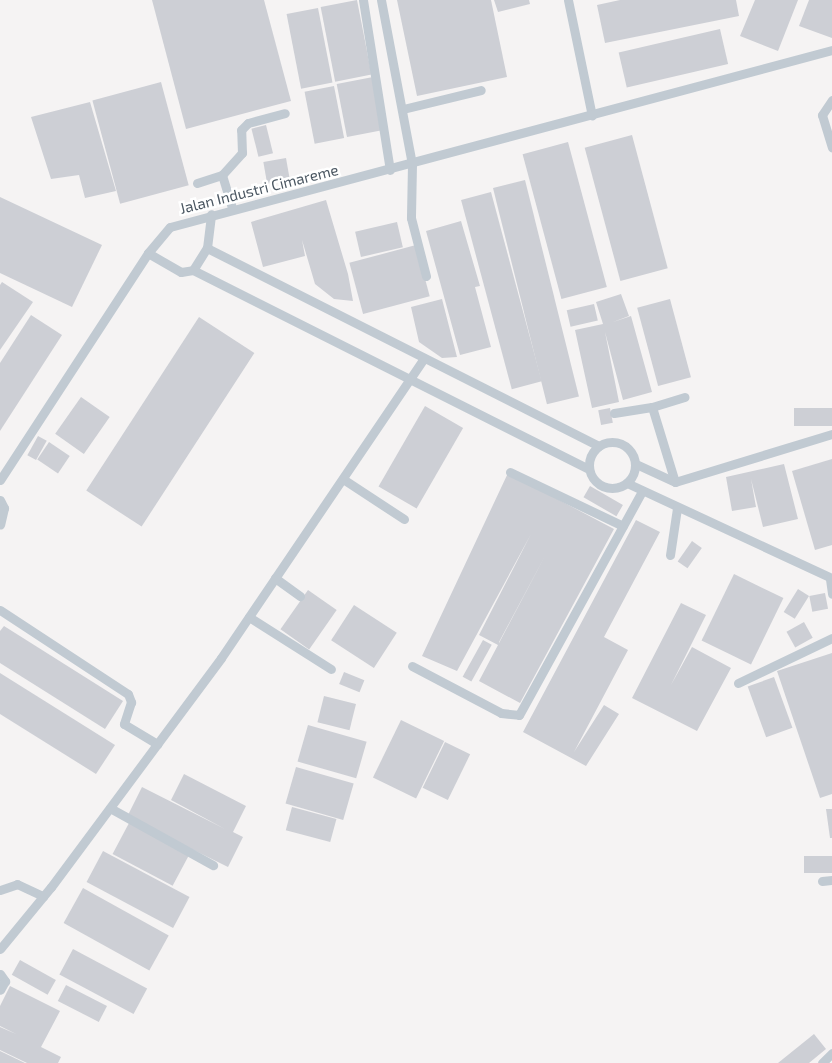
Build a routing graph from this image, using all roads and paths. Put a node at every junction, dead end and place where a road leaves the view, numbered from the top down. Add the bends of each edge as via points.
1 (363, 0) edge
2 (381, 0) edge
3 (568, 0) edge
4 (832, 49) edge
5 (481, 90) dead end
6 (832, 100) edge
7 (403, 109) junction
8 (285, 113) dead end
9 (592, 116) junction
10 (832, 148) edge
11 (412, 164) junction
12 (390, 170) junction
13 (222, 175) junction
14 (197, 183) dead end
15 (232, 207) junction
16 (211, 214) junction
17 (207, 248) junction
18 (148, 253) junction
19 (193, 270) junction
20 (426, 276) dead end
21 (424, 358) junction
22 (412, 377) junction
23 (684, 397) dead end
24 (652, 407) junction
25 (614, 413) dead end
26 (832, 434) edge
27 (599, 446) junction
28 (636, 464) junction
29 (589, 469) junction
30 (510, 472) dead end
31 (343, 479) junction
32 (0, 480) edge
33 (675, 482) junction
34 (627, 483) junction
35 (642, 491) junction
36 (0, 500) edge
37 (677, 508) junction
38 (404, 519) dead end
39 (0, 525) edge
40 (623, 526) junction
41 (670, 556) dead end
42 (276, 578) junction
43 (831, 578) edge
44 (832, 594) edge
45 (300, 596) dead end
46 (0, 610) edge
47 (249, 617) junction
48 (832, 638) edge
49 (412, 666) dead end
50 (331, 669) dead end
51 (738, 683) dead end
52 (157, 744) junction
53 (110, 808) junction
54 (213, 865) dead end
55 (832, 880) edge
56 (822, 881) dead end
57 (0, 890) edge
58 (43, 896) junction
59 (0, 949) edge
60 (0, 974) edge
61 (0, 990) edge
62 (832, 1053) edge
63 (822, 1063) edge

1 - 12 street
2 - 7 street
3 - 9 street
4 - 9 street, Jalan Industri Cimareme
5 - 7 street
6 - 10 street via 822,115
7 - 11 street
8 - 13 street via 248,123 241,130 242,153
9 - 11 street, Jalan Industri Cimareme
11 - 12 street, Jalan Industri Cimareme
11 - 20 street via 411,218
12 - 15 street, Jalan Industri Cimareme
13 - 14 street
13 - 15 street
15 - 16 street, Jalan Industri Cimareme
16 - 17 street
16 - 18 street, Jalan Industri Cimareme via 170,227
17 - 19 street
17 - 21 street
18 - 19 street via 181,272
18 - 32 street, Jalan Industri Cimareme
19 - 22 street
21 - 22 street
21 - 27 street
22 - 29 street
22 - 31 street
23 - 24 street
24 - 25 street
24 - 33 street
26 - 33 street
27 - 28 street via 618,442 633,455
27 - 29 street via 592,452
28 - 33 street
28 - 34 street
29 - 34 street via 594,480 604,487 616,488
30 - 40 street
31 - 38 street
31 - 42 street
34 - 35 street
35 - 37 street
35 - 40 street
36 - 39 street via 4,508
37 - 41 street
37 - 43 street
40 - 49 street via 519,715 501,713
42 - 45 street
42 - 47 street
43 - 44 street
46 - 52 street via 128,694 131,702 124,724
47 - 50 street
47 - 52 street
48 - 51 street
52 - 53 street
53 - 54 street
53 - 58 street
55 - 56 street
57 - 58 street via 17,884
58 - 59 street
60 - 61 street via 5,981
62 - 63 street

